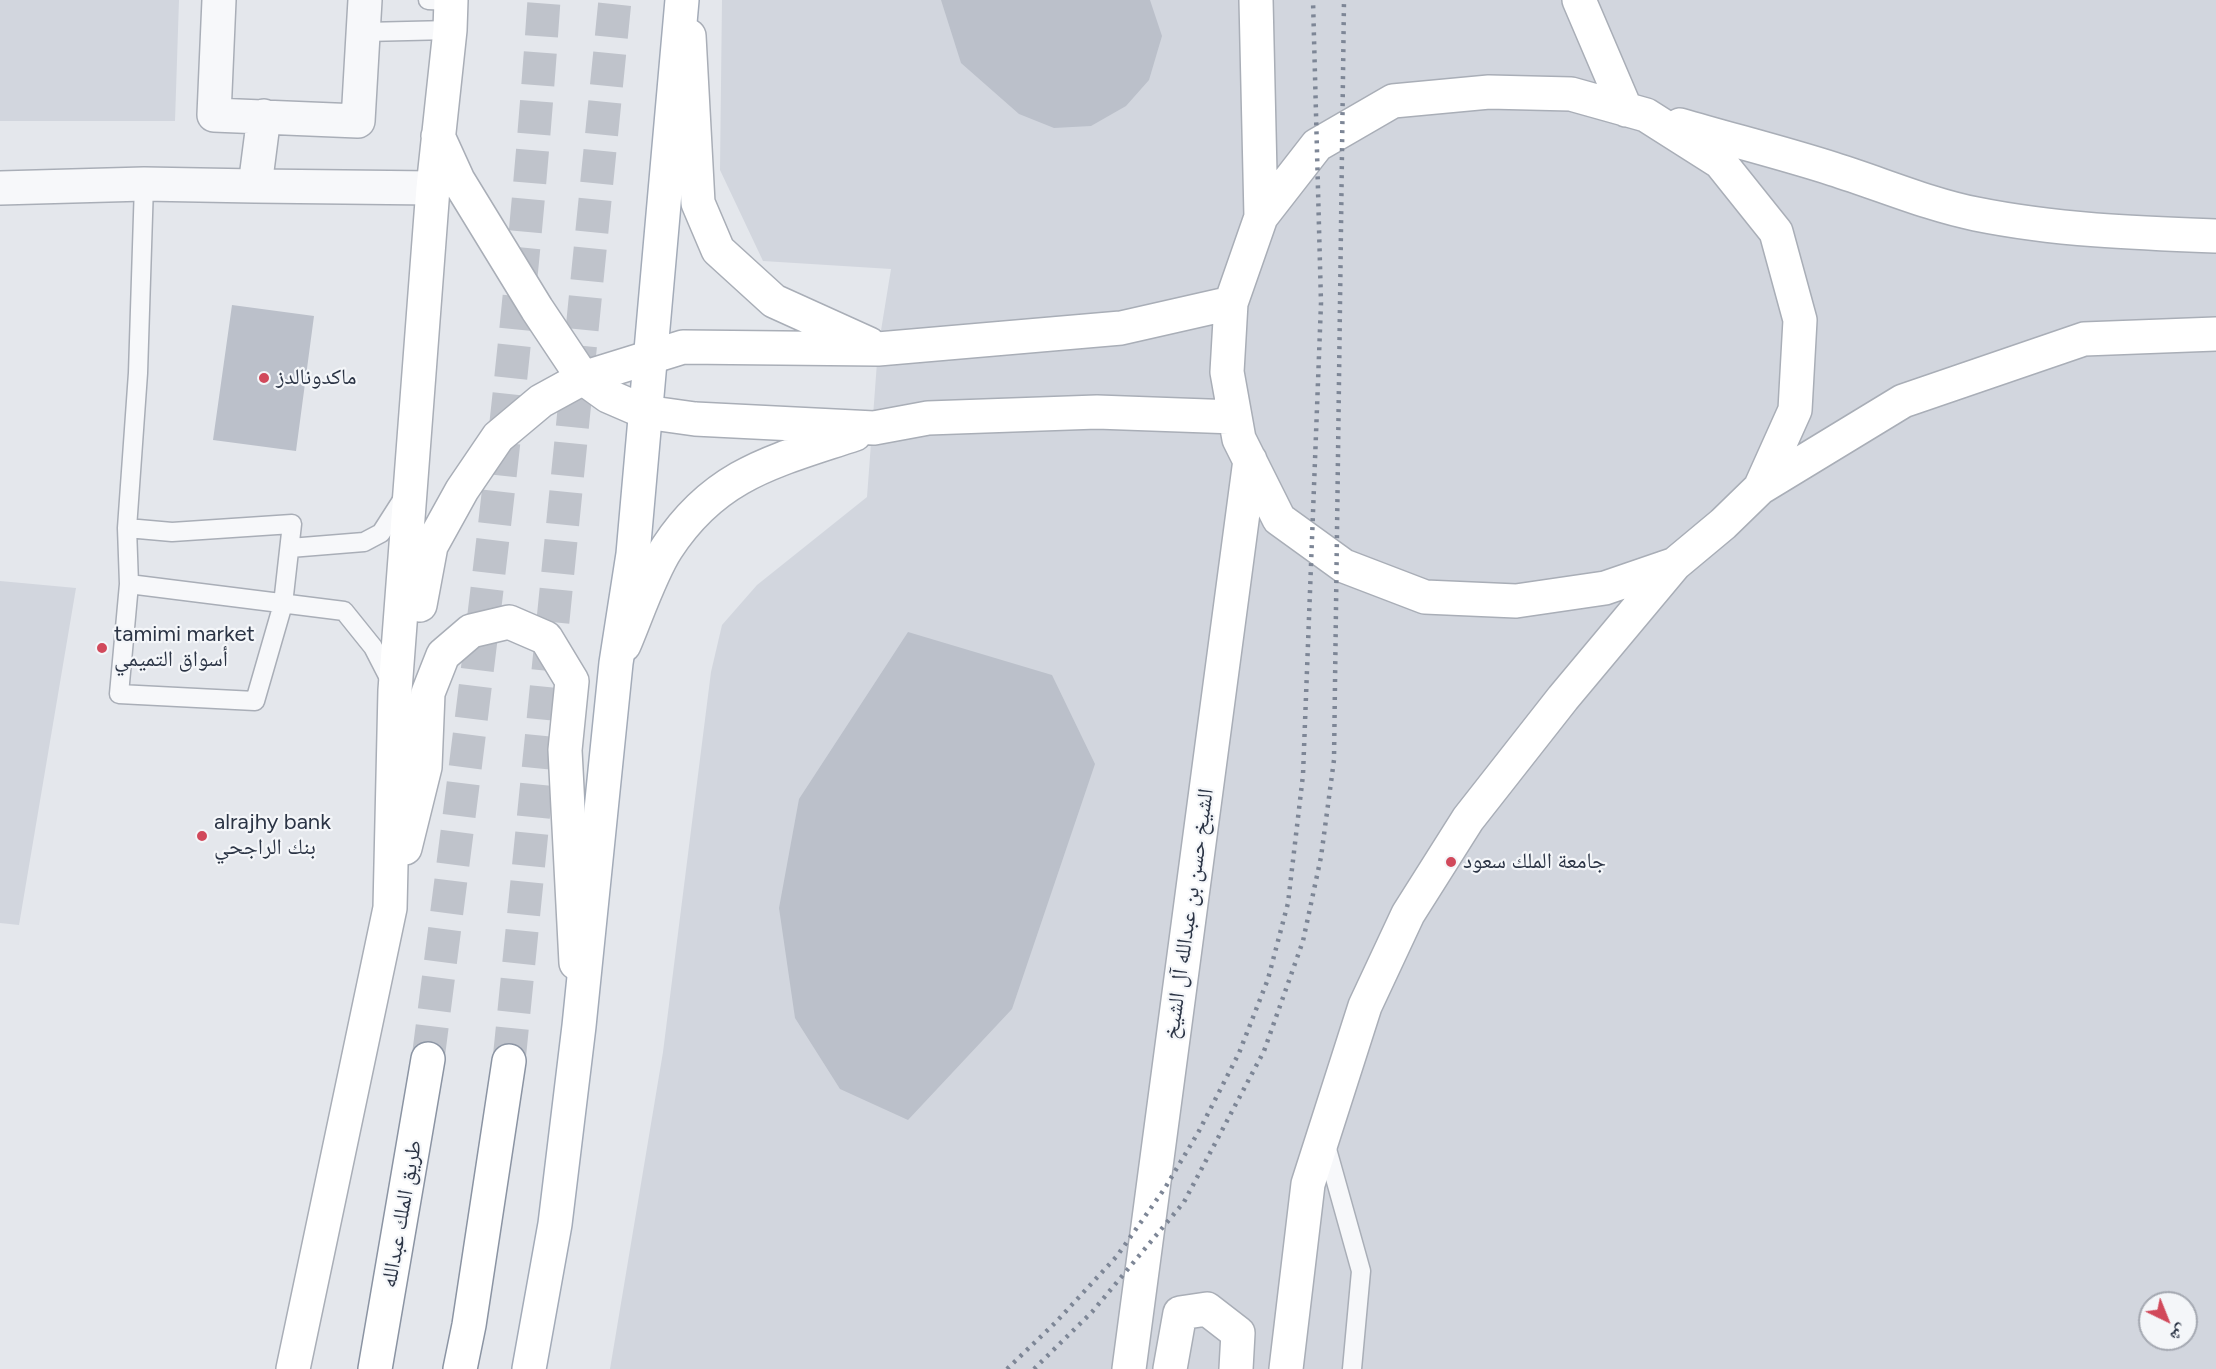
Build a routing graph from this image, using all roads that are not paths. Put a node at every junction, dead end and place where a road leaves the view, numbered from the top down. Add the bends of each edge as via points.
1 (219, 0) edge
2 (365, 0) edge
3 (682, 0) edge
4 (688, 0) edge
5 (1256, 0) edge
6 (1579, 0) edge
7 (445, 8) edge
8 (365, 32) junction
9 (1636, 113) junction
10 (264, 116) junction
11 (438, 136) junction
12 (144, 184) junction
13 (255, 186) junction
14 (0, 188) edge
15 (433, 188) junction
16 (1261, 217) junction
17 (2216, 236) edge
18 (1231, 303) junction
19 (2216, 334) edge
20 (878, 349) junction
21 (649, 356) junction
22 (583, 378) junction
23 (645, 412) junction
24 (1235, 417) junction
25 (874, 428) junction
26 (1250, 460) junction
27 (411, 486) junction
28 (1760, 488) junction
29 (127, 528) junction
30 (290, 548) junction
31 (1675, 564) junction
32 (129, 584) junction
33 (283, 604) junction
34 (616, 663) junction
35 (395, 690) junction
36 (390, 908) junction
37 (579, 1026) junction
38 (428, 1059) tunnel mouth
39 (509, 1061) tunnel mouth
40 (1323, 1134) junction
41 (293, 1369) edge
42 (375, 1369) edge
43 (460, 1369) edge
44 (529, 1369) edge
45 (1129, 1369) edge
46 (1170, 1369) edge
47 (1236, 1369) edge
48 (1286, 1369) edge
49 (1352, 1369) edge

1 - 10 street via 214,115
2 - 8 street
3 - 21 main road
4 - 20 main road via 698,203 718,250 774,301
5 - 16 main road
6 - 9 main road
7 - 8 lane
7 - 11 main road
8 - 10 street via 358,121
9 - 16 main road via 1571,94 1489,92 1393,101 1317,145
9 - 17 main road via 1834,169 1907,195 2015,222
9 - 28 main road via 1720,162 1776,232 1800,320 1795,410
10 - 13 street
11 - 15 main road
11 - 22 main road via 458,180
12 - 13 street
12 - 14 street
12 - 29 lane via 138,373
13 - 15 street
15 - 27 main road
16 - 18 main road
18 - 20 main road via 1121,328
18 - 24 main road via 1227,372
19 - 28 main road via 2084,339 1903,401
20 - 21 main road via 683,347
21 - 22 main road
21 - 23 main road
22 - 23 main road via 608,396
22 - 36 main road via 541,401 498,437 431,546 411,653
23 - 25 main road via 695,419
23 - 34 main road via 633,554
24 - 25 main road via 1097,412 928,418
24 - 26 main road via 1239,439
25 - 34 main road via 767,463 708,497 666,549
26 - 31 main road via 1279,519 1344,566 1425,597 1516,601 1605,588
26 - 45 main road, الشيخ حسن بن عبدالله آل الشيخ
27 - 30 lane via 381,533 364,542
27 - 35 main road
28 - 31 main road
29 - 30 lane via 172,532 291,524
29 - 32 lane
30 - 33 lane
31 - 40 main road via 1468,819 1408,914 1365,1006
32 - 33 lane
32 - 33 lane via 119,694 255,701
33 - 35 lane via 344,611 373,647
34 - 37 main road
35 - 36 main road
36 - 37 main road via 425,767 428,693 443,655 471,631 509,622 546,638 572,681 565,750
36 - 41 main road
37 - 44 main road via 555,1224
38 - 42 main road, طريق الملك عبدالله
39 - 43 main road
40 - 48 main road via 1308,1184
40 - 49 lane via 1361,1271
46 - 47 main road via 1180,1313 1207,1309 1238,1333

